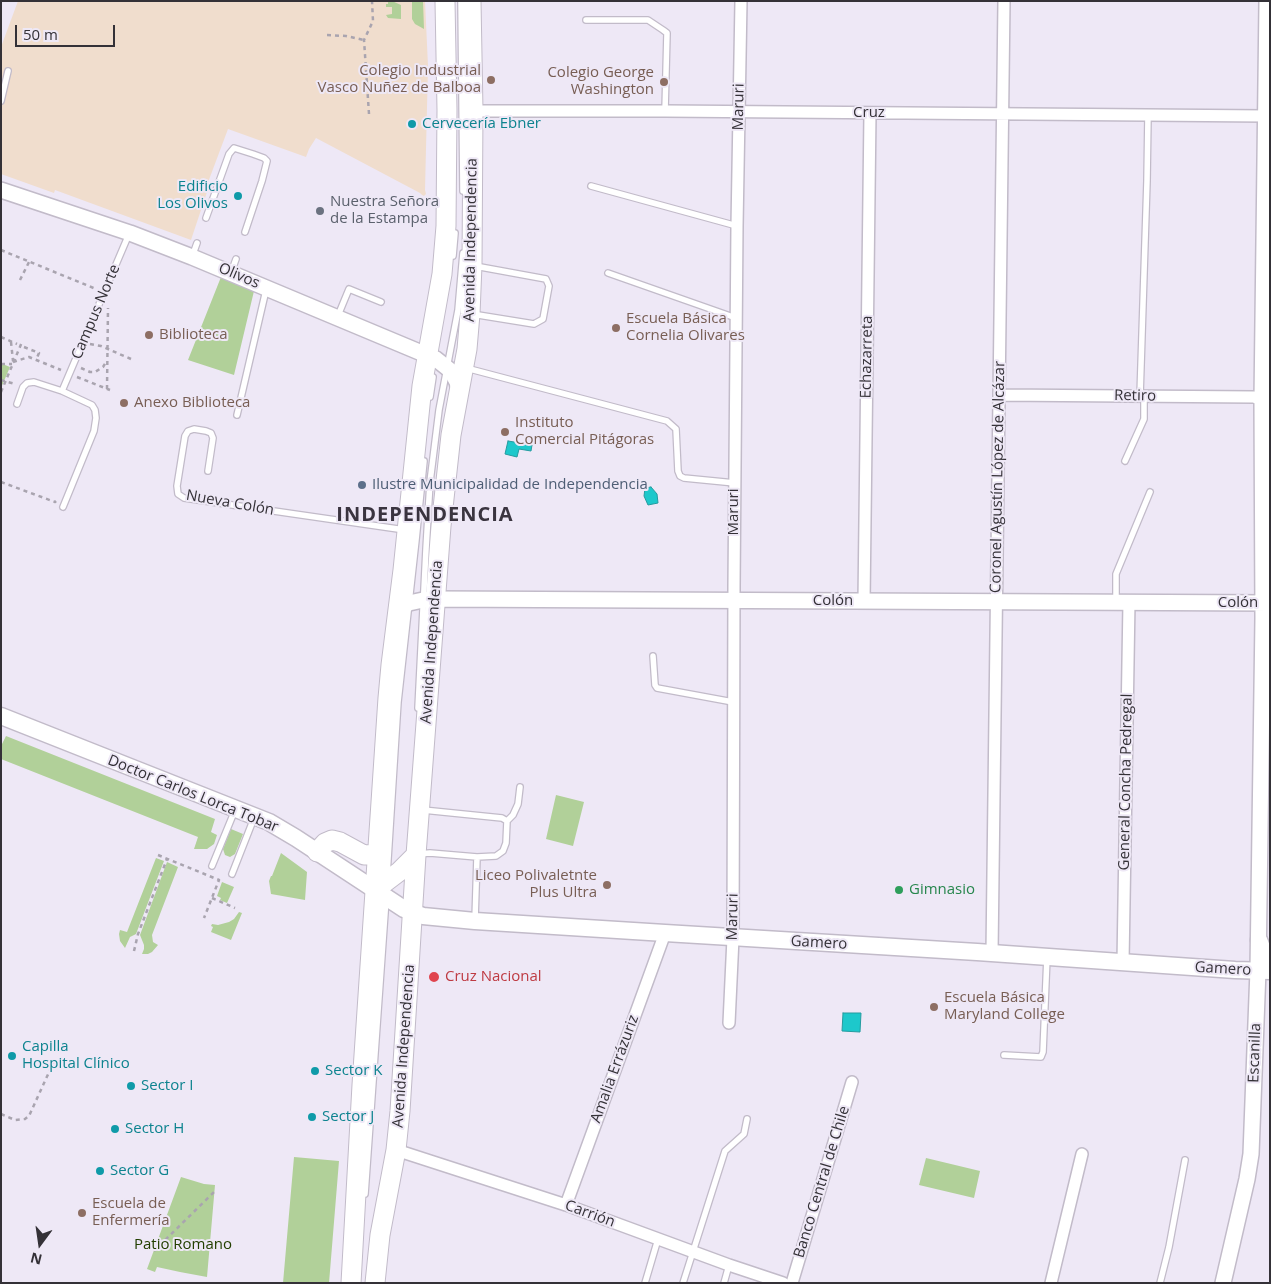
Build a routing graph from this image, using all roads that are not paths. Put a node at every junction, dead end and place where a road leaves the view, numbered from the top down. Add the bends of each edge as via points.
1 (445, 1) edge
2 (461, 1) edge
3 (471, 1) edge
4 (741, 1) edge
5 (1004, 1) edge
6 (1267, 1) edge
7 (586, 20) dead end
8 (8, 71) dead end
9 (1, 102) edge
10 (473, 111) junction
11 (665, 111) junction
12 (740, 112) junction
13 (870, 113) junction
14 (1004, 114) junction
15 (1148, 115) junction
16 (1266, 116) junction
17 (591, 186) dead end
18 (1, 190) edge
19 (463, 202) dead end
20 (206, 218) dead end
21 (737, 226) junction
22 (455, 228) dead end
23 (245, 232) dead end
24 (130, 233) junction
25 (468, 258) junction
26 (452, 264) dead end
27 (608, 273) dead end
28 (267, 288) junction
29 (381, 302) dead end
30 (470, 314) junction
31 (337, 318) junction
32 (736, 318) junction
33 (442, 360) junction
34 (62, 391) junction
35 (1000, 394) junction
36 (1142, 396) junction
37 (1266, 402) edge
38 (17, 404) dead end
39 (429, 406) dead end
40 (237, 415) dead end
41 (424, 452) dead end
42 (1125, 461) dead end
43 (208, 471) dead end
44 (735, 483) junction
45 (1150, 492) dead end
46 (63, 507) dead end
47 (407, 530) junction
48 (418, 600) junction
49 (734, 601) junction
50 (864, 602) junction
51 (996, 602) junction
52 (1122, 602) junction
53 (1267, 603) edge
54 (653, 656) dead end
55 (1266, 673) edge
56 (733, 702) junction
57 (418, 715) dead end
58 (1, 716) edge
59 (1266, 731) edge
60 (520, 787) dead end
61 (236, 808) junction
62 (420, 809) junction
63 (254, 816) junction
64 (507, 821) junction
65 (1265, 832) edge
66 (317, 852) junction
67 (378, 854) junction
68 (477, 857) junction
69 (410, 862) junction
70 (212, 866) dead end
71 (232, 874) dead end
72 (1265, 885) edge
73 (382, 889) junction
74 (406, 910) junction
75 (475, 921) junction
76 (664, 933) junction
77 (733, 938) junction
78 (1259, 940) junction
79 (992, 953) junction
80 (1048, 956) junction
81 (1270, 958) edge
82 (1123, 962) junction
83 (1264, 971) edge
84 (729, 1023) dead end
85 (1004, 1055) dead end
86 (852, 1082) dead end
87 (747, 1119) dead end
88 (396, 1150) junction
89 (1082, 1154) dead end
90 (1185, 1160) dead end
91 (365, 1202) dead end
92 (566, 1206) junction
93 (658, 1239) junction
94 (693, 1252) junction
95 (370, 1264) dead end
96 (729, 1265) junction
97 (351, 1283) edge
98 (369, 1283) edge
99 (376, 1283) edge
100 (645, 1283) edge
101 (683, 1283) edge
102 (724, 1283) edge
103 (783, 1283) edge
104 (792, 1283) edge
105 (1051, 1283) edge
106 (1160, 1283) edge
107 (1223, 1283) edge

1 - 33 main road, Avenida Independencia via 447,119
2 - 19 lane
3 - 10 main road, Avenida Independencia
4 - 12 street, Maruri
5 - 14 street, Coronel Agustín López de Alcázar
6 - 16 street, Escanilla
7 - 11 lane via 648,20 666,33
8 - 9 lane
10 - 11 street, Cruz
10 - 25 main road, Avenida Independencia
11 - 12 street, Cruz
12 - 13 street, Cruz
12 - 21 street, Maruri
13 - 14 street, Cruz
13 - 50 street, Echazarreta
14 - 15 street, Cruz
14 - 35 street, Coronel Agustín López de Alcázar
15 - 16 street, Cruz
15 - 36 lane
16 - 37 street, Escanilla
17 - 21 lane
18 - 24 street, Olivos
20 - 23 lane via 229,154 234,148 253,154 267,161
21 - 32 street, Maruri
22 - 26 lane
24 - 28 street, Olivos via 195,250 234,266
24 - 34 lane, Campus Norte
25 - 30 main road, Avenida Independencia
25 - 30 lane via 546,279 550,286 543,319 534,324
25 - 33 lane via 458,310
27 - 32 lane
28 - 31 street, Olivos
28 - 40 lane
29 - 31 lane via 349,289
30 - 33 main road, Avenida Independencia via 468,336
31 - 33 street, Olivos
32 - 44 street, Maruri
33 - 39 lane
33 - 44 lane via 667,421 676,429 680,476
33 - 47 main road, Avenida Independencia via 422,386
33 - 48 lane
33 - 48 main road, Avenida Independencia via 459,390
34 - 38 lane via 34,382 27,383
34 - 46 lane via 92,405 96,418
35 - 36 street, Retiro
35 - 51 street, Coronel Agustín López de Alcázar
36 - 37 street, Retiro via 1254,397
36 - 42 lane via 1144,419
37 - 53 street, Escanilla
41 - 48 lane
43 - 47 lane, Nueva Colón via 211,433 194,429 188,431 177,486 178,494 184,498
44 - 49 street, Maruri
45 - 52 lane via 1116,574
47 - 48 main road, Avenida Independencia
48 - 49 street, Colón
48 - 57 lane
48 - 62 main road, Avenida Independencia
48 - 67 main road, Avenida Independencia via 391,664
48 - 73 lane via 398,702
49 - 50 street, Colón
49 - 56 street, Maruri
50 - 51 street, Colón
51 - 52 street, Colón
51 - 79 street, Coronel Agustín López de Alcázar
52 - 53 street, Colón
52 - 82 street, General Concha Pedregal
53 - 55 street, Escanilla
54 - 56 lane via 657,688
55 - 59 street, Escanilla
56 - 77 street, Maruri
58 - 61 main road, Doctor Carlos Lorca Tobar
59 - 65 street, Escanilla
60 - 64 lane via 518,804
61 - 63 main road, Doctor Carlos Lorca Tobar
61 - 70 lane
62 - 64 lane
62 - 69 main road, Avenida Independencia
63 - 66 main road, Doctor Carlos Lorca Tobar
63 - 71 lane
64 - 68 lane via 503,851 496,856
65 - 72 street, Escanilla
66 - 67 main road via 332,840 364,855
66 - 73 main road, Doctor Carlos Lorca Tobar
67 - 73 main road, Avenida Independencia
68 - 69 lane via 430,853
68 - 75 lane
69 - 73 main road
69 - 74 main road, Avenida Independencia
72 - 78 street, Escanilla
73 - 74 main road, Gamero
73 - 91 lane
73 - 97 main road, Avenida Independencia
74 - 75 main road, Gamero via 432,917
74 - 88 main road, Avenida Independencia via 403,1067
75 - 76 main road, Gamero
76 - 77 main road, Gamero
76 - 92 street, Amalia Errázuriz
77 - 79 main road, Gamero
77 - 84 street, Maruri
78 - 81 main road
78 - 83 street, Escanilla
79 - 80 main road, Gamero
80 - 82 main road, Gamero
80 - 85 lane via 1041,1058
82 - 83 main road, Gamero
83 - 107 street, Escanilla via 1251,1154
86 - 104 street, Banco Central de Chile
87 - 94 lane via 744,1134 725,1151
88 - 92 street, Carrión
88 - 99 main road, Avenida Independencia via 380,1235
89 - 105 street
90 - 106 lane
92 - 93 street, Carrión
93 - 94 street, Carrión
93 - 100 lane
94 - 96 street, Carrión
94 - 101 lane
95 - 98 lane
96 - 102 lane
96 - 103 street, Carrión

